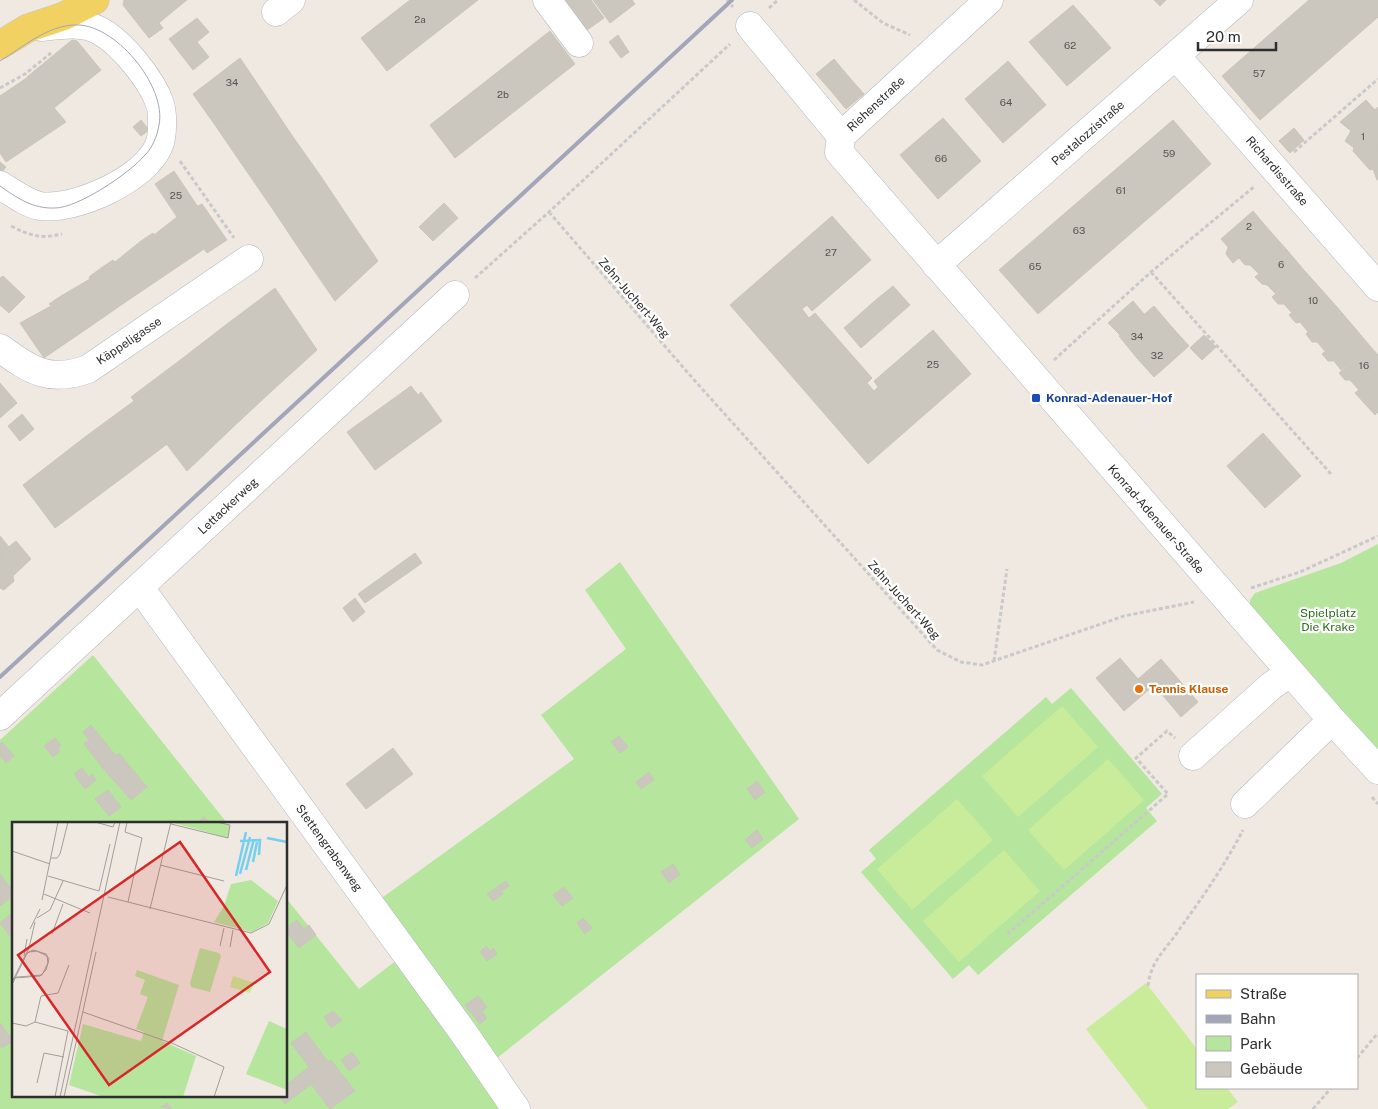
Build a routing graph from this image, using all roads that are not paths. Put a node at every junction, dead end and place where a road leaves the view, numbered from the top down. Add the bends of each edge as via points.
1 (47, 0) edge
2 (95, 0) edge
3 (547, 0) edge
4 (988, 0) edge
5 (1239, 0) edge
6 (750, 26) road end
7 (28, 28) junction
8 (579, 43) dead end
9 (0, 45) edge
10 (1176, 56) junction
11 (841, 136) junction
12 (0, 184) edge
13 (249, 259) dead end
14 (936, 265) junction
15 (1378, 287) edge
16 (455, 295) road end
17 (0, 348) edge
18 (140, 588) junction
19 (1290, 673) junction
20 (0, 716) edge
21 (1332, 720) junction
22 (1193, 756) road end
23 (1378, 770) edge
24 (1245, 804) road end
25 (516, 1109) edge

1 - 7 main road
2 - 7 main road via 64,16
3 - 8 street
4 - 11 street, Riehenstraße
5 - 10 street, Pestalozzistraße
6 - 11 street
7 - 9 main road
7 - 12 street via 66,24 101,31 124,51 147,81 160,104 161,137 159,146 140,170 98,195 56,207 38,205
10 - 14 street, Pestalozzistraße
10 - 15 street, Richardisstraße
11 - 14 street, Riehenstraße via 839,152
13 - 17 street, Käppeligasse via 88,368 74,374 56,376 38,372
14 - 19 street, Konrad-Adenauer-Straße
16 - 18 street, Lettackerweg
18 - 20 street, Lettackerweg
18 - 25 street, Stettengrabenweg
19 - 21 street, Konrad-Adenauer-Straße
19 - 22 street
21 - 23 street, Konrad-Adenauer-Straße
21 - 24 street

